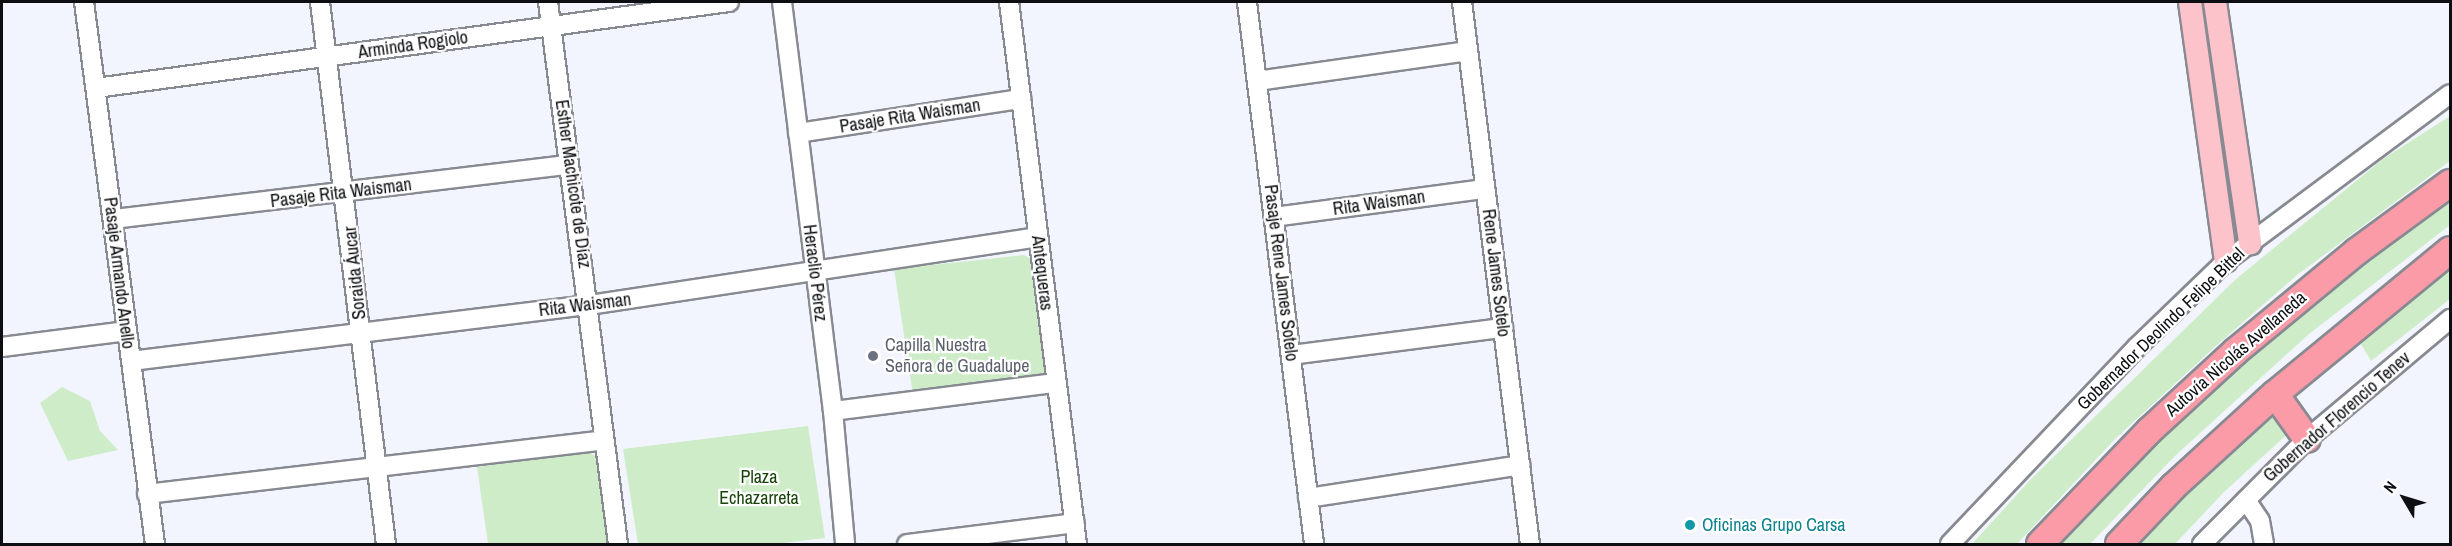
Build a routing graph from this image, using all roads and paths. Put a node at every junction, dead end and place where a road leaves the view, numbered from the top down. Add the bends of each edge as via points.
1 (84, 2) edge
2 (320, 2) edge
3 (548, 2) edge
4 (729, 2) edge
5 (782, 2) edge
6 (1009, 2) edge
7 (1247, 2) edge
8 (1461, 2) edge
9 (2190, 2) edge
10 (2215, 2) edge
11 (552, 27) junction
12 (1468, 51) junction
13 (327, 57) junction
14 (1257, 81) junction
15 (96, 88) junction
16 (2451, 94) edge
17 (1021, 99) junction
18 (798, 133) junction
19 (569, 165) junction
20 (2451, 183) edge
21 (1485, 189) junction
22 (346, 193) junction
23 (1274, 217) junction
24 (112, 219) junction
25 (1038, 237) junction
26 (2250, 243) junction
27 (2451, 250) edge
28 (2226, 261) junction
29 (815, 272) junction
30 (590, 305) junction
31 (2451, 319) edge
32 (1503, 328) junction
33 (127, 331) junction
34 (362, 331) junction
35 (2, 347) edge
36 (1291, 355) junction
37 (131, 361) junction
38 (1056, 383) junction
39 (2274, 394) junction
40 (833, 411) junction
41 (2307, 439) junction
42 (604, 440) junction
43 (1521, 465) junction
44 (378, 468) junction
45 (147, 494) junction
46 (1308, 498) junction
47 (2246, 500) junction
48 (1075, 523) junction
49 (155, 544) edge
50 (386, 544) edge
51 (618, 544) edge
52 (845, 544) edge
53 (907, 544) edge
54 (1077, 544) edge
55 (1314, 544) edge
56 (1530, 544) edge
57 (1950, 544) edge
58 (2040, 544) edge
59 (2119, 544) edge
60 (2202, 544) edge
61 (2264, 544) edge

1 - 15 street, Pasaje Armando Anello
2 - 13 street, Soraida Áucar
3 - 11 street, Esther Machicote de Díaz
4 - 11 street, Arminda Rogiolo
5 - 18 street, Heraclio Pérez
6 - 17 street, Antequeras
7 - 14 street, Pasaje Rene James Sotelo
8 - 12 street, Rene James Sotelo
9 - 28 main road
10 - 26 main road
11 - 13 street, Arminda Rogiolo
11 - 19 street, Esther Machicote de Díaz
12 - 14 street
12 - 21 street, Rene James Sotelo
13 - 15 street, Arminda Rogiolo
13 - 22 street, Soraida Áucar
14 - 23 street, Pasaje Rene James Sotelo
15 - 24 street, Pasaje Armando Anello
16 - 26 street, Gobernador Deolindo Felipe Bittel
17 - 18 street, Pasaje Rita Waisman
17 - 25 street, Antequeras
18 - 29 street, Heraclio Pérez
19 - 22 street, Pasaje Rita Waisman
19 - 30 street, Esther Machicote de Díaz
20 - 58 highway, Autovía Nicolás Avellaneda via 2356,252 2236,351 2141,439
21 - 23 street, Rita Waisman
21 - 32 street, Rene James Sotelo
22 - 24 street, Pasaje Rita Waisman
22 - 34 street, Soraida Áucar
23 - 36 street, Pasaje Rene James Sotelo
24 - 33 street, Pasaje Armando Anello
25 - 29 street, Rita Waisman
25 - 38 street, Antequeras
26 - 28 street, Gobernador Deolindo Felipe Bittel
27 - 39 highway
28 - 57 street, Gobernador Deolindo Felipe Bittel via 2129,356
29 - 30 street, Rita Waisman
29 - 40 street, Heraclio Pérez
30 - 34 street, Rita Waisman
30 - 42 street, Esther Machicote de Díaz
31 - 41 street, Gobernador Florencio Tenev
32 - 36 street
32 - 43 street, Rene James Sotelo
33 - 35 street
33 - 37 street, Pasaje Armando Anello
34 - 37 street, Rita Waisman
34 - 44 street, Soraida Áucar
36 - 46 street, Pasaje Rene James Sotelo
37 - 45 street, Pasaje Armando Anello
38 - 40 street
38 - 48 street, Antequeras
39 - 41 highway
39 - 59 highway via 2173,487
40 - 52 street, Heraclio Pérez
41 - 47 street, Gobernador Florencio Tenev
42 - 44 street
42 - 51 street, Esther Machicote de Díaz
43 - 46 street
43 - 56 street, Rene James Sotelo
44 - 45 street
44 - 50 street, Soraida Áucar
45 - 49 street, Pasaje Armando Anello
46 - 55 street, Pasaje Rene James Sotelo
47 - 60 street, Gobernador Florencio Tenev
47 - 61 street via 2260,521
48 - 53 street
48 - 54 street, Antequeras

